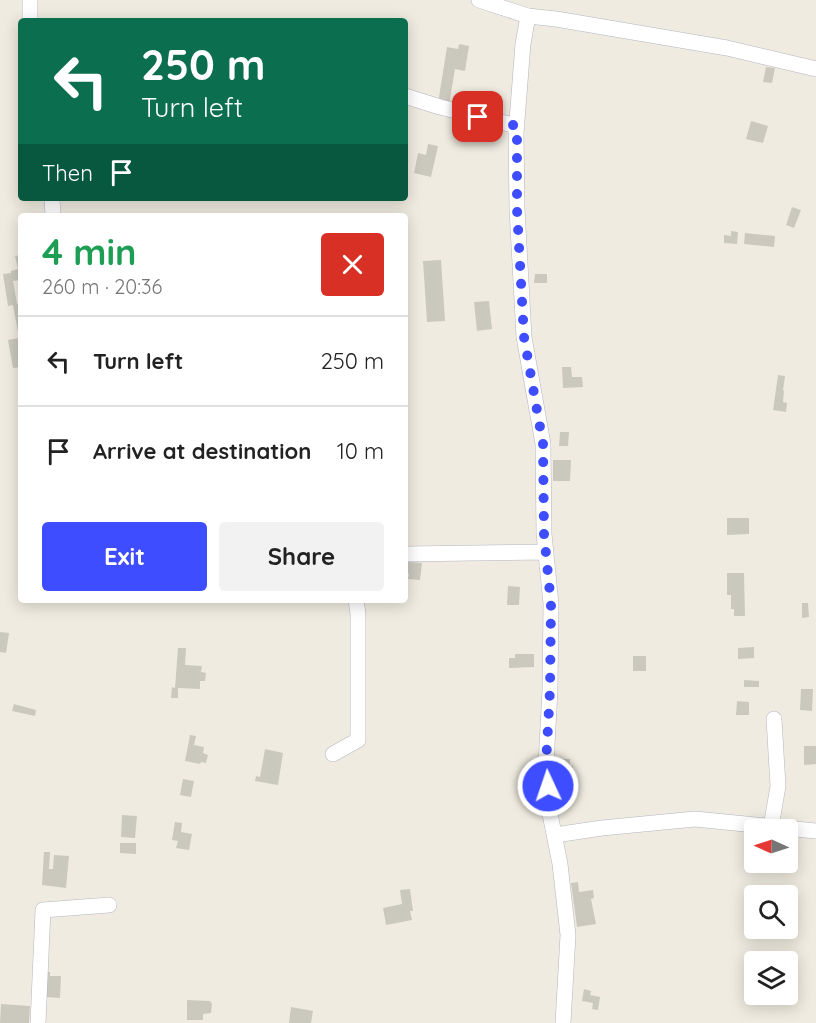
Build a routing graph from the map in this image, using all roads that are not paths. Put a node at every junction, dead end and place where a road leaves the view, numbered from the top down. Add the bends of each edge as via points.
1 (30, 0) edge
2 (479, 0) edge
3 (528, 16) junction
4 (30, 18) edge
5 (816, 69) edge
6 (408, 97) edge
7 (517, 126) junction
8 (546, 552) junction
9 (408, 554) edge
10 (356, 603) edge
11 (774, 719) dead end
12 (333, 754) dead end
13 (772, 819) edge
14 (744, 824) edge
15 (798, 829) edge
16 (816, 831) edge
17 (555, 835) junction
18 (109, 905) dead end
19 (38, 1023) edge
20 (563, 1023) edge

1 - 4 street
2 - 3 street
3 - 5 street via 727,48
3 - 7 street
6 - 7 street
7 - 8 street via 524,337 543,444
8 - 9 street
8 - 17 street via 551,604 546,764
10 - 12 street via 358,740
11 - 13 street via 778,786
14 - 17 street via 695,819
15 - 16 street
17 - 20 street via 568,935
18 - 19 street via 44,910

